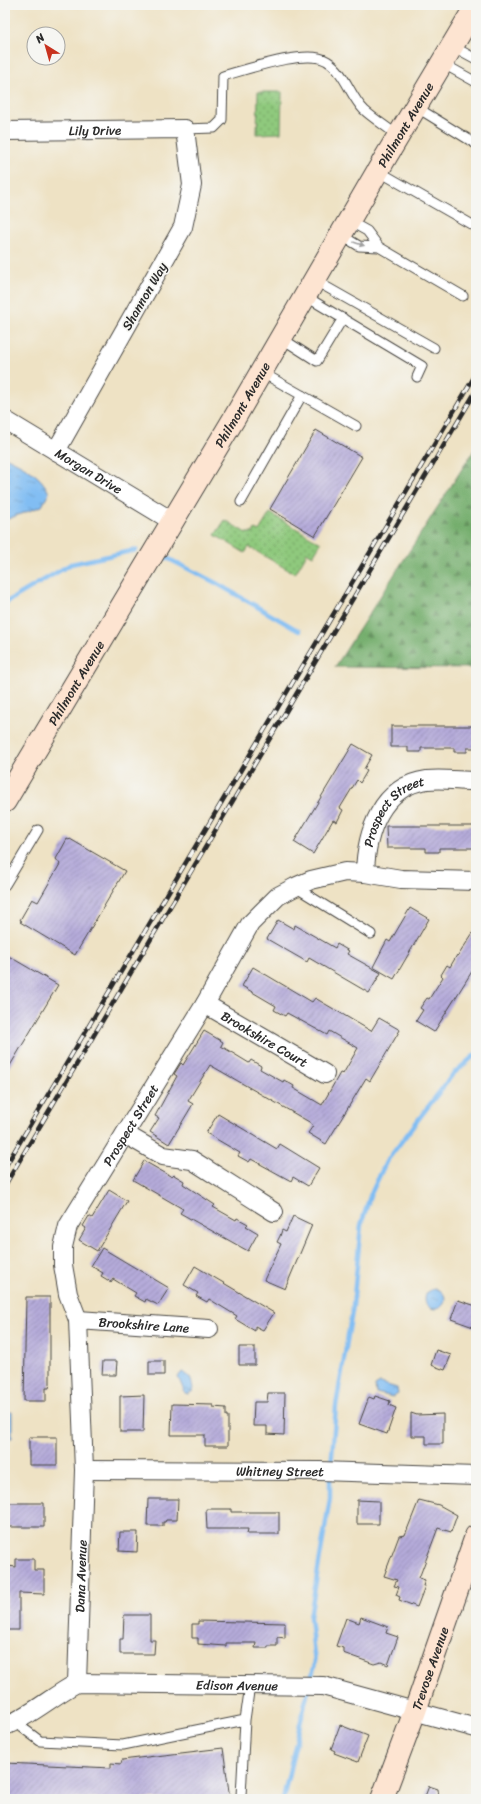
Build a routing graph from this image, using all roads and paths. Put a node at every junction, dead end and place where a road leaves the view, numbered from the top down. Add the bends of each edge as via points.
1 (476, 6) edge
2 (447, 54) junction
3 (476, 59) edge
4 (476, 82) edge
5 (416, 107) junction
6 (185, 129) junction
7 (5, 131) edge
8 (398, 136) junction
9 (476, 144) edge
10 (378, 171) junction
11 (476, 227) edge
12 (345, 228) junction
13 (379, 247) junction
14 (310, 288) junction
15 (462, 296) dead end
16 (343, 318) junction
17 (281, 338) junction
18 (434, 348) dead end
19 (261, 372) junction
20 (417, 377) dead end
21 (302, 395) junction
22 (5, 420) edge
23 (356, 426) dead end
24 (56, 451) junction
25 (241, 502) dead end
26 (172, 522) junction
27 (476, 781) edge
28 (5, 801) edge
29 (38, 830) dead end
30 (365, 873) junction
31 (476, 881) edge
32 (5, 885) edge
33 (295, 887) junction
34 (371, 934) dead end
35 (205, 1004) junction
36 (324, 1074) dead end
37 (125, 1134) junction
38 (274, 1212) dead end
39 (78, 1320) junction
40 (209, 1329) dead end
41 (84, 1470) junction
42 (476, 1476) edge
43 (476, 1536) edge
44 (77, 1683) junction
45 (250, 1685) junction
46 (416, 1711) junction
47 (246, 1720) junction
48 (10, 1724) edge
49 (476, 1728) edge
50 (241, 1796) dead end
51 (382, 1799) edge

1 - 2 main road, Philmont Avenue
2 - 3 lane
2 - 4 lane
2 - 5 main road, Philmont Avenue
5 - 8 main road, Philmont Avenue
5 - 9 lane
6 - 7 street, Lily Drive
6 - 8 lane via 214,128 222,120 223,76 287,59 310,57 326,60 336,69 363,109
6 - 24 street, Shannon Way via 192,185 184,227
8 - 10 main road, Philmont Avenue
10 - 11 lane
10 - 12 main road, Philmont Avenue
12 - 13 lane via 367,231
12 -> 13 lane via 359,246
12 - 14 main road, Philmont Avenue
13 - 15 lane
14 - 16 lane
14 - 17 main road, Philmont Avenue
14 - 18 lane
16 - 17 lane via 317,361
16 - 20 lane via 422,366
17 - 19 main road, Philmont Avenue
19 - 21 lane
19 - 26 main road, Philmont Avenue
21 - 23 lane
21 - 25 lane
22 - 24 street, Morgan Drive
24 - 26 street, Morgan Drive
26 - 28 main road, Philmont Avenue
27 - 30 street, Prospect Street via 427,780 392,795 373,825 365,854
29 - 32 lane
30 - 31 street, Prospect Street via 401,879
30 - 33 street, Prospect Street via 345,872
33 - 34 lane
33 - 35 street, Prospect Street via 278,896 250,924
35 - 36 street, Brookshire Court
35 - 37 street, Prospect Street
37 - 38 street via 163,1156 192,1160
37 - 39 street, Prospect Street via 68,1226 63,1247 64,1265 68,1294
39 - 40 street, Brookshire Lane
39 - 41 street, Prospect Street
41 - 42 street, Whitney Street via 320,1471
41 - 44 street, Dana Avenue
43 - 46 main road, Trevose Avenue
44 - 45 street, Edison Avenue
44 - 48 street, Edison Avenue
45 - 46 street, Edison Avenue via 322,1686
45 - 47 lane
46 - 49 street, Edison Avenue
46 - 51 main road, Trevose Avenue
47 - 48 lane via 123,1745 40,1740
47 - 50 lane

